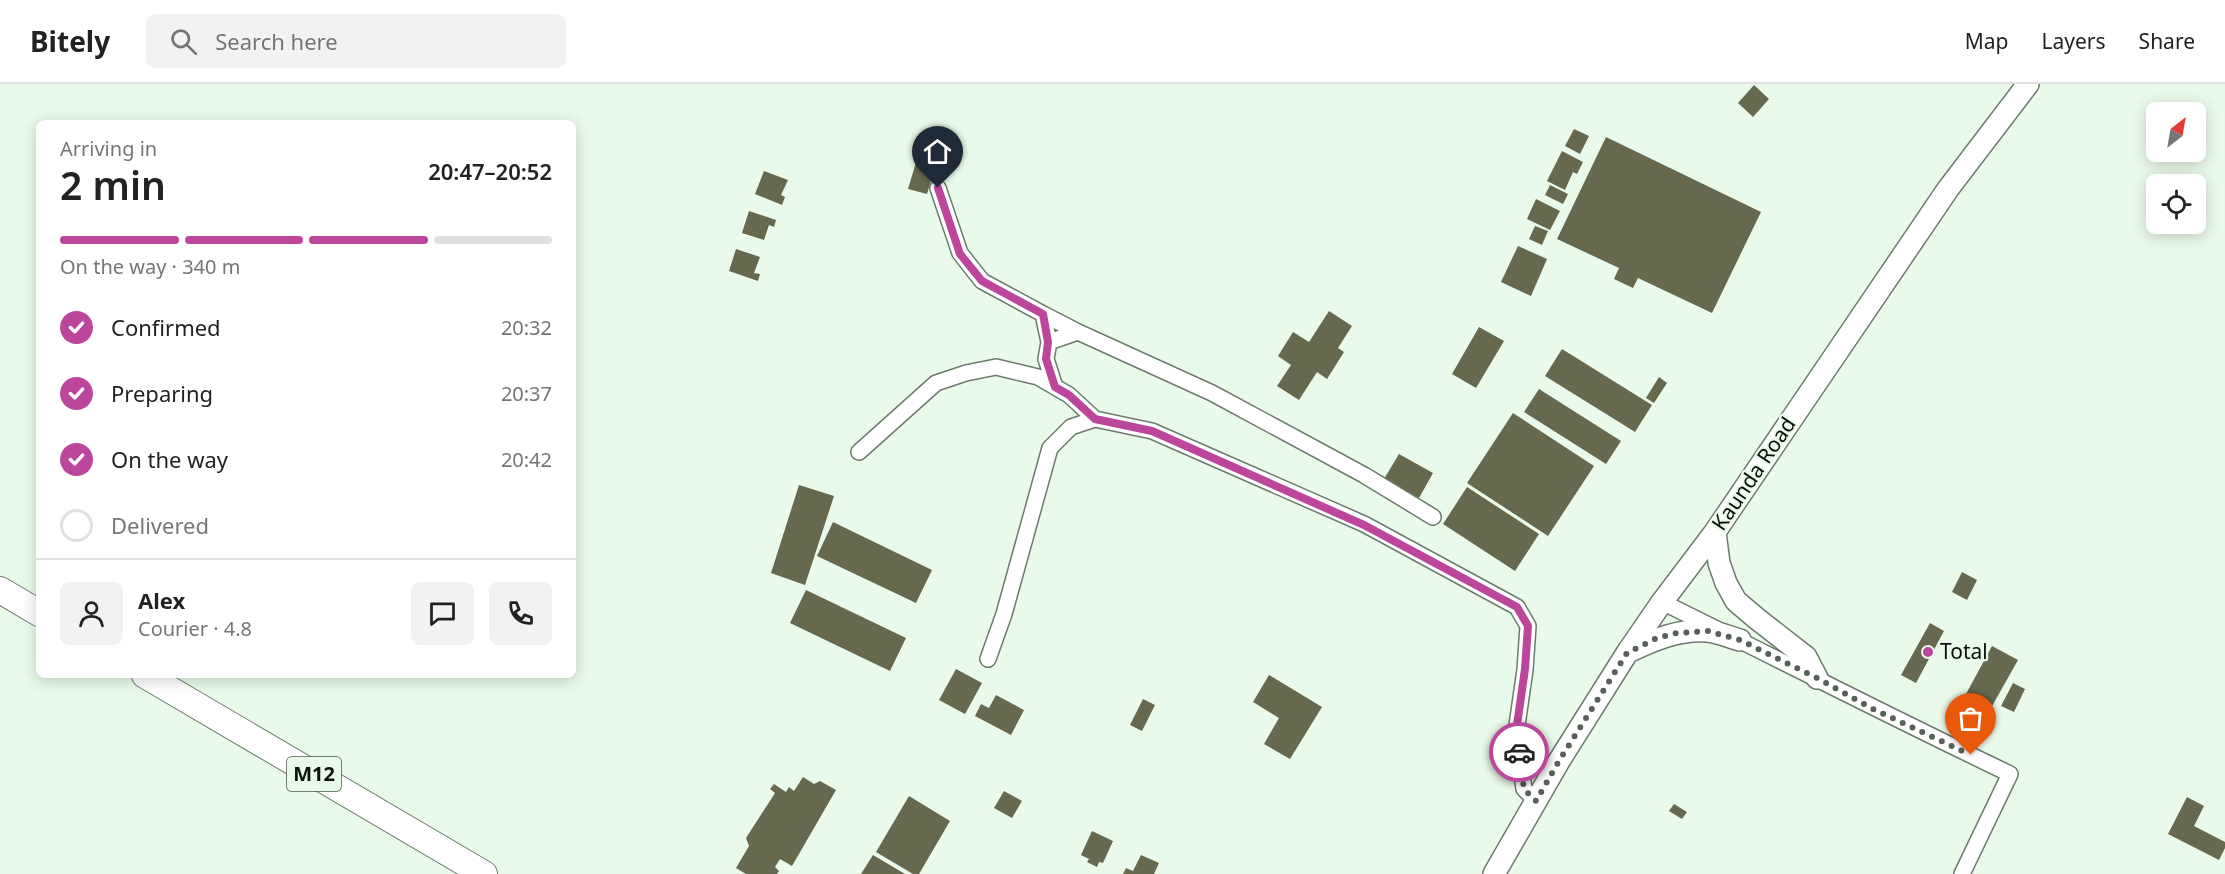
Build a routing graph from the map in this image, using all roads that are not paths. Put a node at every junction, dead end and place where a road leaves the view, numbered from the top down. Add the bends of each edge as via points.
1 (2028, 84) edge
2 (938, 188) dead end
3 (1043, 314) junction
4 (1078, 332) junction
5 (1048, 342) junction
6 (1055, 387) junction
7 (1095, 419) junction
8 (859, 452) dead end
9 (1433, 517) dead end
10 (1715, 531) junction
11 (0, 590) edge
12 (1662, 602) junction
13 (36, 611) edge
14 (1740, 640) junction
15 (1627, 653) junction
16 (988, 659) dead end
17 (150, 678) edge
18 (1817, 678) junction
19 (1536, 801) junction
20 (484, 874) edge
21 (1494, 874) edge
22 (1962, 874) edge

1 - 10 main road, Kaunda Road via 1948,189
2 - 3 street via 960,254 982,281
3 - 4 street
3 - 5 street
4 - 5 street
4 - 9 street via 1212,393
5 - 6 street via 1046,359
6 - 7 street
6 - 8 street via 1038,377 996,367 966,373 936,383
7 - 16 street via 1071,427 1050,448
7 - 19 street via 1152,431 1354,520 1517,607 1528,626 1516,732 1524,789
10 - 12 main road, Kaunda Road
10 - 18 main road via 1719,563 1736,601 1806,657
11 - 13 highway
12 - 14 street
12 - 15 main road, Kaunda Road
14 - 15 main road via 1708,631 1677,633
14 - 18 street
15 - 19 main road, Kaunda Road
17 - 20 highway, M12
18 - 22 street via 2010,774
19 - 21 main road, Kaunda Road

